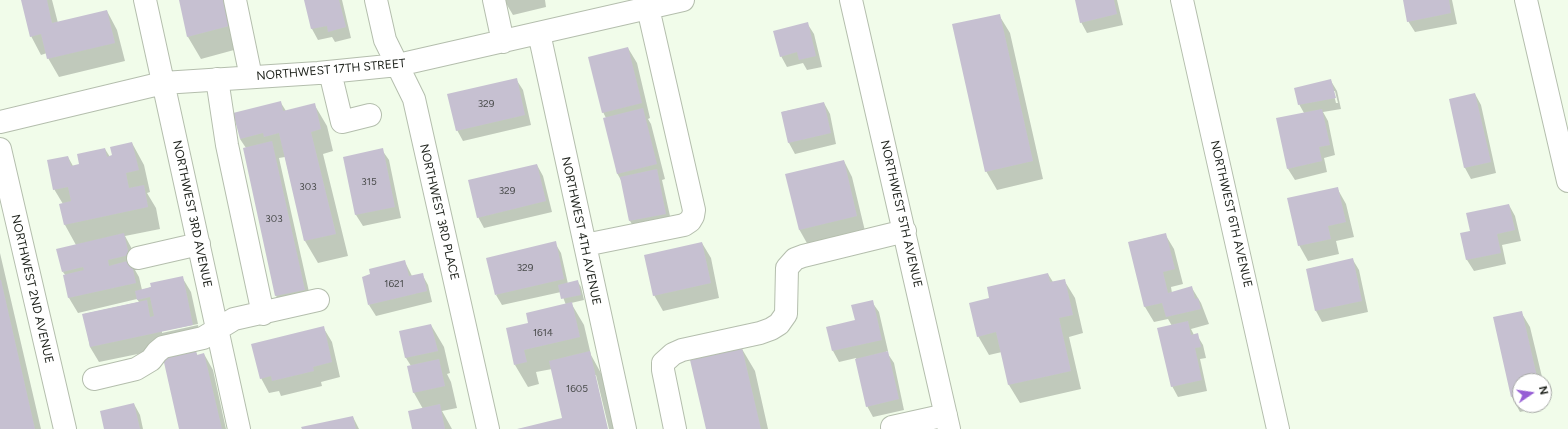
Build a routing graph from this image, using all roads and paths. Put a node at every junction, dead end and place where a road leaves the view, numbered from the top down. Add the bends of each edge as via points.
1 (145, 0) edge
2 (235, 0) edge
3 (376, 0) edge
4 (494, 0) edge
5 (683, 0) edge
6 (851, 0) edge
7 (1182, 0) edge
8 (1526, 0) edge
9 (648, 8) junction
10 (538, 33) junction
11 (503, 42) junction
12 (398, 65) junction
13 (330, 72) junction
14 (251, 77) junction
15 (217, 80) junction
16 (163, 83) junction
17 (370, 115) dead end
18 (0, 122) edge
19 (0, 148) edge
20 (1568, 181) edge
21 (905, 231) junction
22 (199, 244) junction
23 (584, 246) junction
24 (138, 258) dead end
25 (318, 300) dead end
26 (263, 314) junction
27 (217, 329) junction
28 (94, 379) dead end
29 (947, 422) edge
30 (65, 429) edge
31 (239, 429) edge
32 (488, 429) edge
33 (624, 429) edge
34 (675, 429) edge
35 (893, 429) edge
36 (1278, 429) edge

1 - 16 street, NORTHWEST 3RD AVENUE
2 - 14 street
3 - 12 street, NORTHWEST 3RD PLACE via 385,40
4 - 11 street
5 - 9 street, NORTHWEST 17TH STREET
6 - 21 street, NORTHWEST 5TH AVENUE
7 - 36 street, NORTHWEST 6TH AVENUE
8 - 20 street
9 - 10 street, NORTHWEST 17TH STREET
9 - 23 street via 694,210 693,216 684,225
10 - 11 street, NORTHWEST 17TH STREET
10 - 23 street, NORTHWEST 4TH AVENUE
11 - 12 street, NORTHWEST 17TH STREET
12 - 13 street, NORTHWEST 17TH STREET
12 - 32 street, NORTHWEST 3RD PLACE via 414,100
13 - 14 street, NORTHWEST 17TH STREET
13 - 17 street via 342,122
14 - 15 street, NORTHWEST 17TH STREET
15 - 16 street, NORTHWEST 17TH STREET
15 - 26 street via 227,145
16 - 18 street, NORTHWEST 17TH STREET
16 - 22 street, NORTHWEST 3RD AVENUE
19 - 30 street, NORTHWEST 2ND AVENUE
21 - 29 street, NORTHWEST 5TH AVENUE
21 - 34 street via 795,259 787,268 786,314 779,324 760,333 673,354 663,363 663,370
22 - 24 street
22 - 27 street, NORTHWEST 3RD AVENUE
23 - 33 street, NORTHWEST 4TH AVENUE
25 - 26 street
26 - 27 street via 234,319
27 - 28 street via 203,338 163,347 151,360 136,369
27 - 31 street, NORTHWEST 3RD AVENUE
29 - 35 street via 892,427

